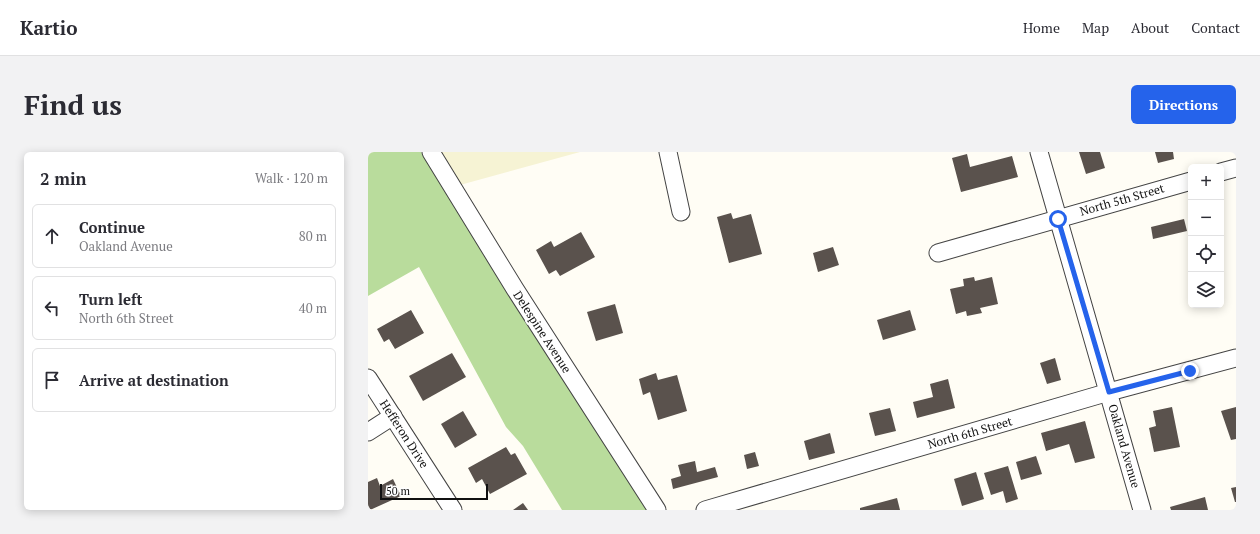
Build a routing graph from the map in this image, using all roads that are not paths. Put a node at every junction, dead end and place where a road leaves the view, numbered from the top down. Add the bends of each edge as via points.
1 (431, 152) edge
2 (668, 152) edge
3 (1039, 152) edge
4 (1236, 168) edge
5 (1224, 171) edge
6 (1188, 182) edge
7 (681, 212) dead end
8 (1058, 219) junction
9 (938, 253) dead end
10 (1236, 358) edge
11 (368, 378) edge
12 (1109, 392) junction
13 (393, 416) junction
14 (368, 432) edge
15 (453, 510) edge
16 (656, 510) edge
17 (705, 510) edge
18 (1142, 510) edge

1 - 16 street, Delespine Avenue
2 - 7 street
3 - 8 street, Oakland Avenue
4 - 5 street
6 - 8 street, North 5th Street
8 - 9 street, North 5th Street
8 - 12 street, Oakland Avenue
10 - 12 street, North 6th Street
11 - 13 street, Hefferon Drive
12 - 17 street, North 6th Street
12 - 18 street, Oakland Avenue
13 - 14 street
13 - 15 street, Hefferon Drive

